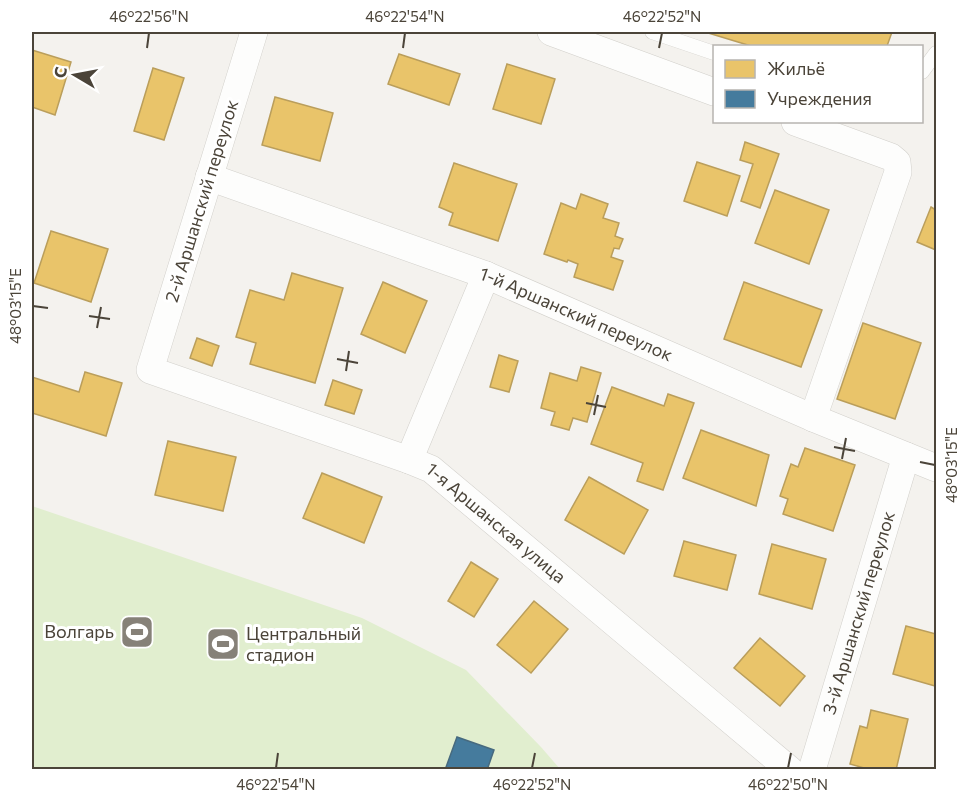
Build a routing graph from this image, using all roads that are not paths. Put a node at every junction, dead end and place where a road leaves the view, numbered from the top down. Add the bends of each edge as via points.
1 (254, 32) edge
2 (550, 32) edge
3 (652, 32) edge
4 (713, 53) edge
5 (936, 53) edge
6 (923, 69) edge
7 (713, 92) edge
8 (798, 123) edge
9 (209, 177) junction
10 (486, 275) junction
11 (150, 370) joint
12 (813, 418) junction
13 (906, 456) junction
14 (409, 460) junction
15 (936, 468) edge
16 (790, 770) edge
17 (812, 770) edge

1 - 9 street, 2-й Аршанский переулок
2 - 7 street
3 - 4 lane
5 - 6 lane
8 - 12 street via 891,157 897,162 898,172
9 - 10 street, 1-й Аршанский переулок
9 - 11 street, 2-й Аршанский переулок
10 - 12 street, 1-й Аршанский переулок
10 - 14 street
11 - 14 street, 1-я Аршанская улица
12 - 13 street, 1-й Аршанский переулок
13 - 15 street, 1-й Аршанский переулок
13 - 17 street, 3-й Аршанский переулок
14 - 16 street, 1-я Аршанская улица via 431,469

